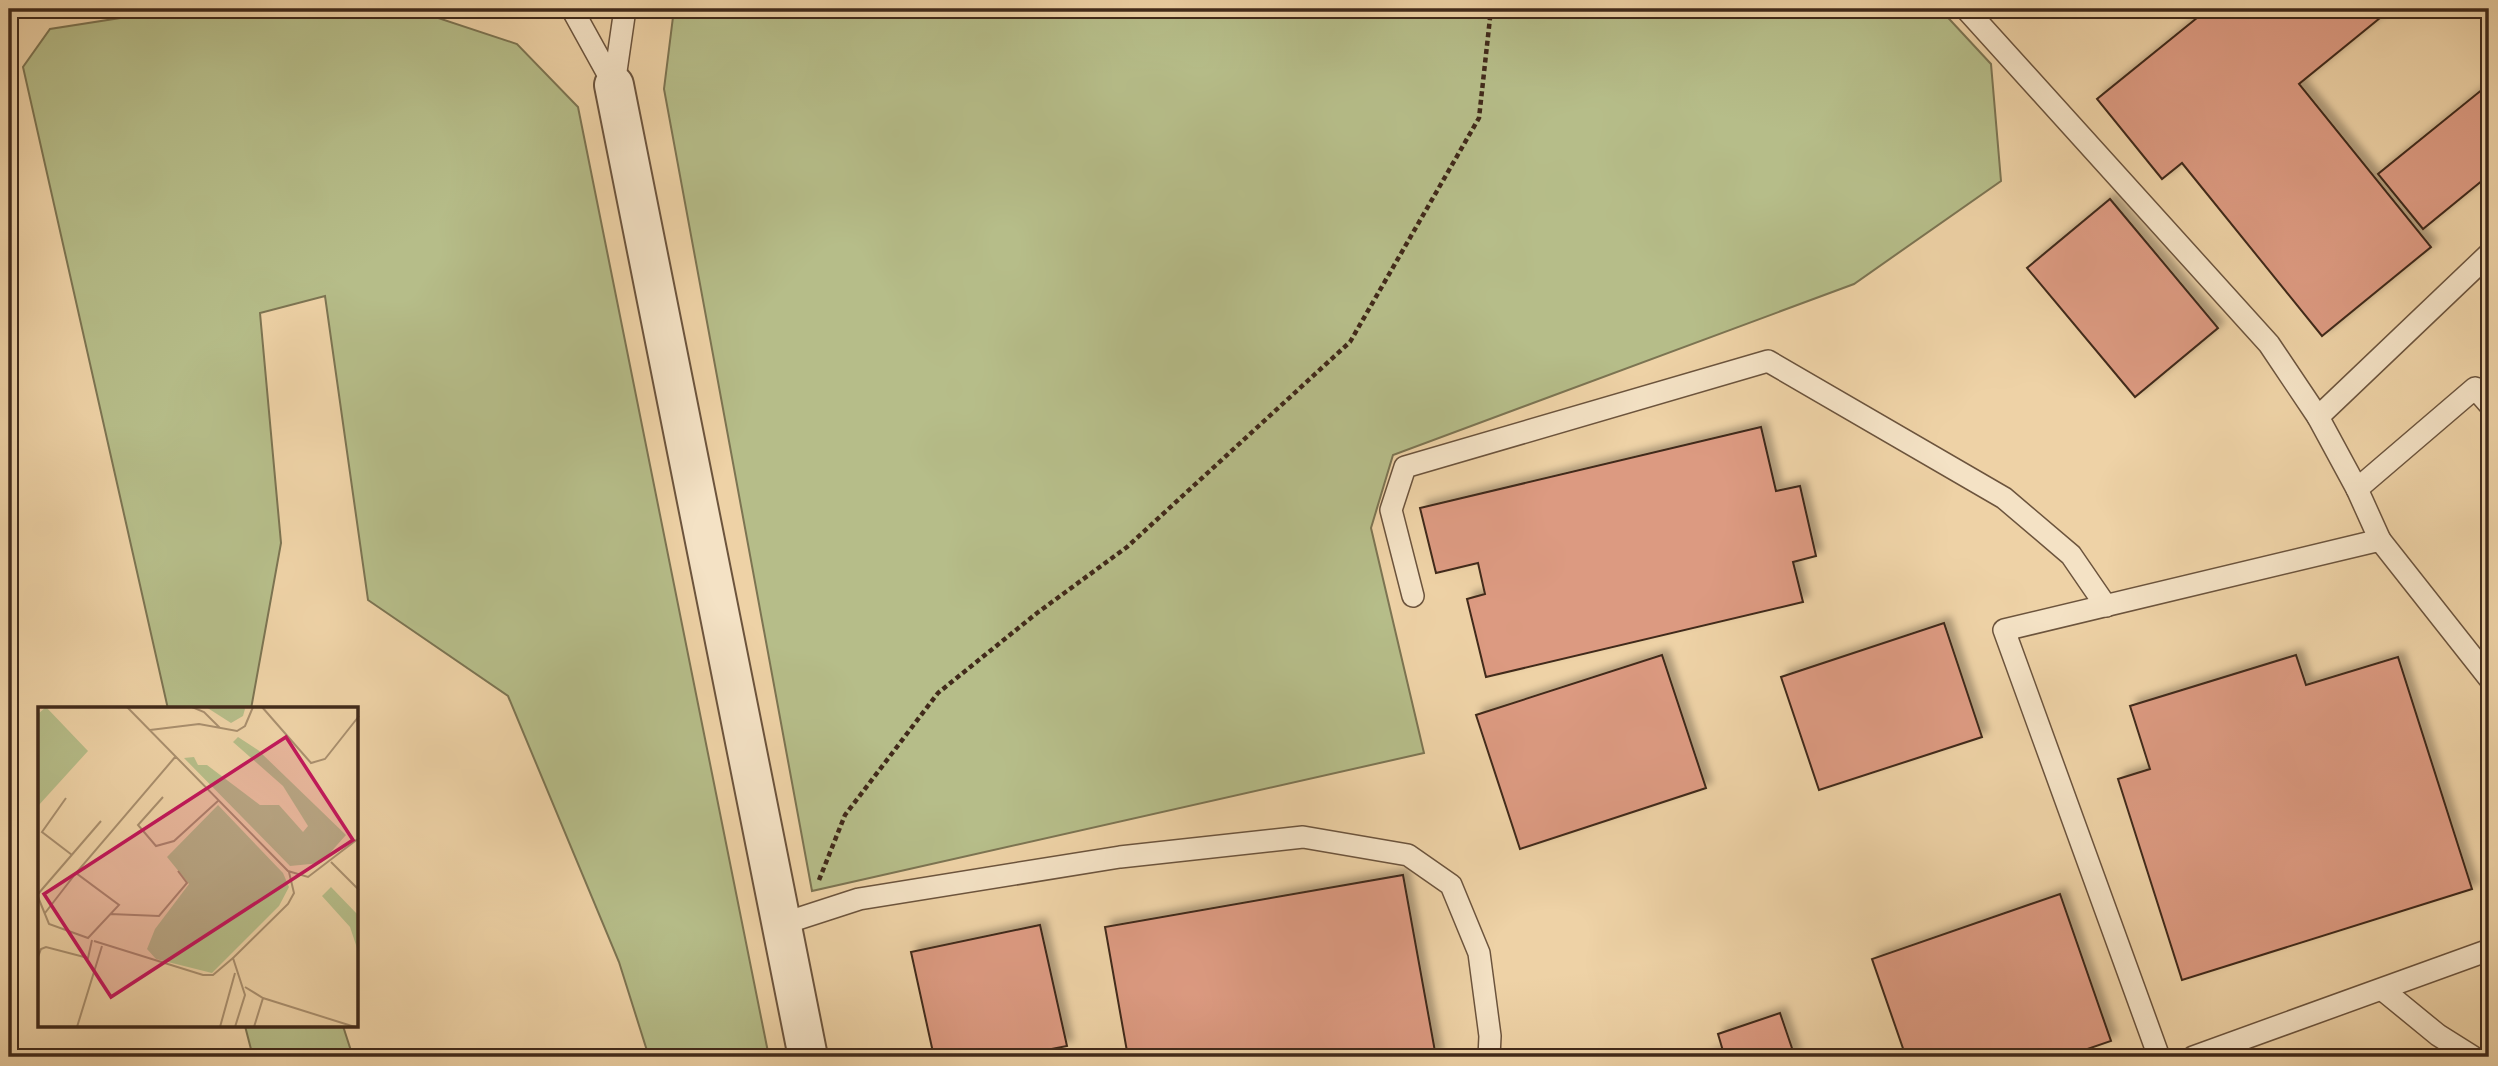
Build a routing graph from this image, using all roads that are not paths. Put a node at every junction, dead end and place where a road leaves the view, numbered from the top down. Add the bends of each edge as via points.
1 (572, 9) edge
2 (625, 9) edge
3 (1966, 9) edge
4 (614, 85) junction
5 (2489, 254) edge
6 (2489, 404) edge
7 (2318, 417) junction
8 (2357, 489) junction
9 (2381, 540) junction
10 (1413, 596) dead end
11 (2106, 606) junction
12 (2489, 678) edge
13 (793, 920) junction
14 (2489, 950) edge
15 (2383, 989) junction
16 (808, 1057) edge
17 (1489, 1057) edge
18 (2159, 1057) edge
19 (2193, 1057) edge
20 (2473, 1057) edge

1 - 4 lane
2 - 4 lane
3 - 7 lane via 2269,344
4 - 13 street
5 - 7 lane
6 - 8 lane via 2475,388
7 - 8 lane
8 - 9 lane
9 - 11 lane
9 - 12 lane
10 - 11 lane via 1391,510 1405,467 1768,361 2004,498 2071,555
11 - 18 lane via 2004,630
13 - 16 street
13 - 17 lane via 859,899 1086,862 1303,837 1408,855 1451,885 1479,953
14 - 15 lane
15 - 19 lane
15 - 20 lane via 2438,1035

